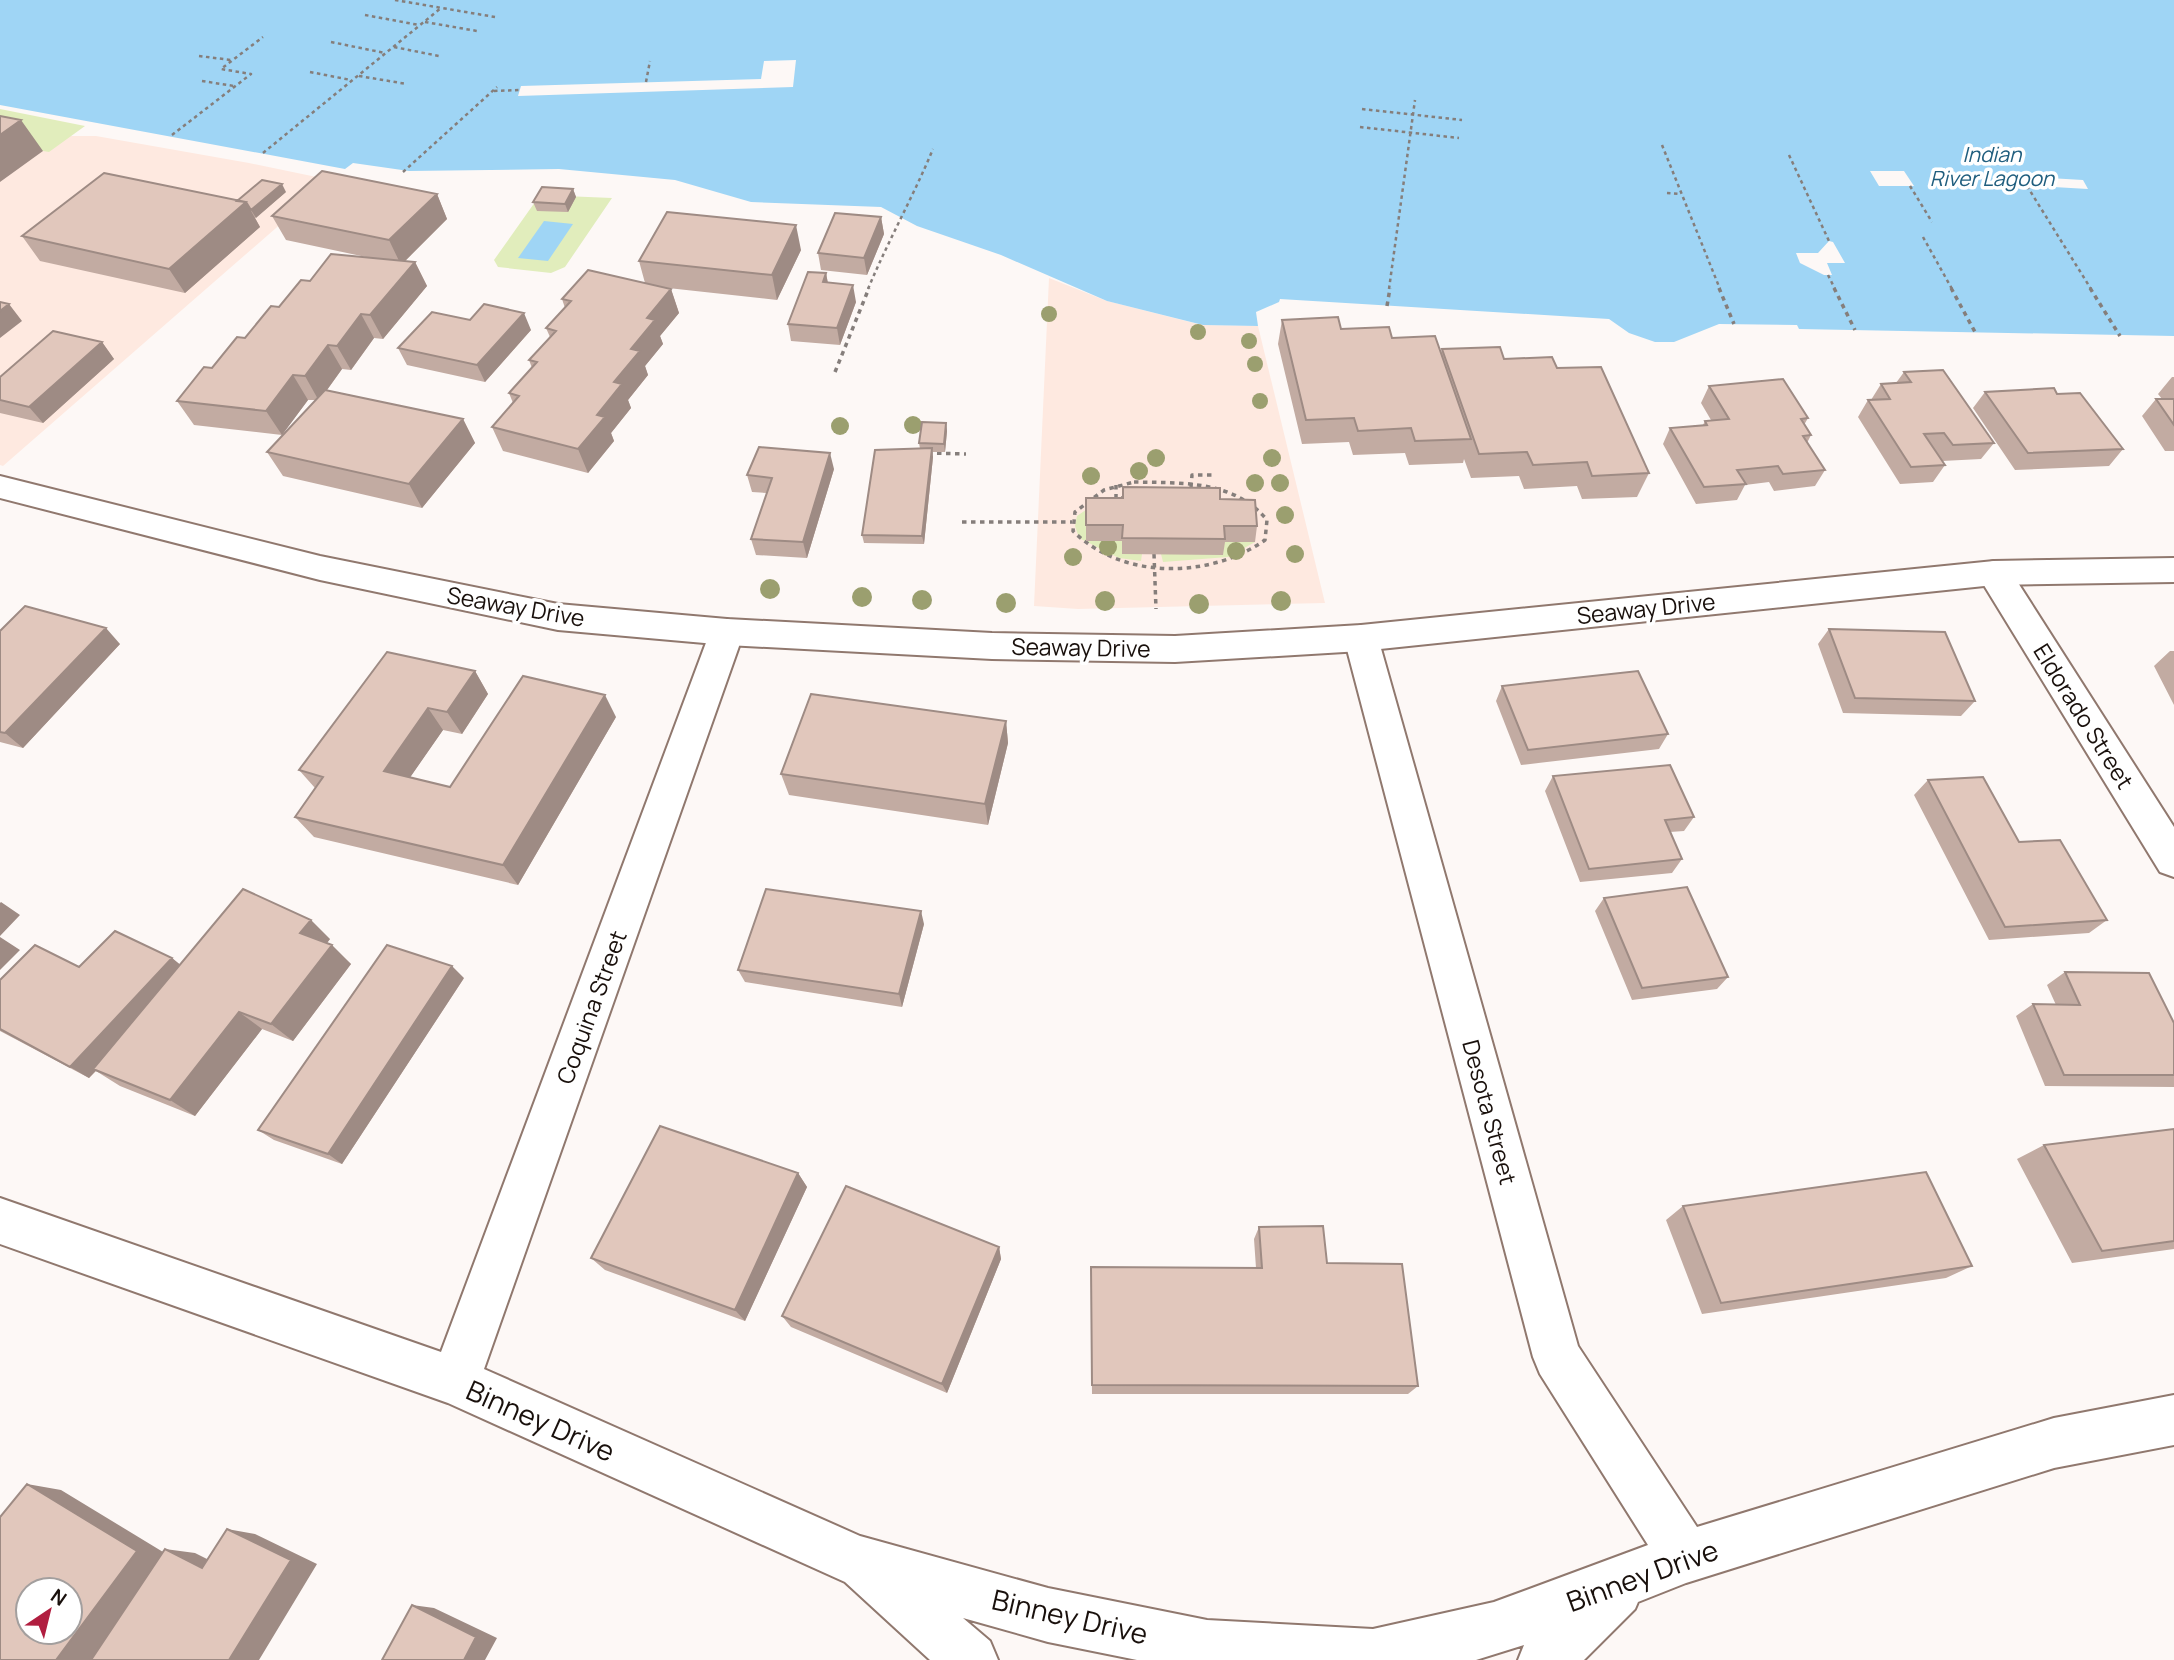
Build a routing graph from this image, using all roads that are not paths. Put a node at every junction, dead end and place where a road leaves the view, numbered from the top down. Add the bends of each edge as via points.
1 (0, 487) edge
2 (2174, 570) edge
3 (1994, 573) junction
4 (727, 632) junction
5 (1361, 638) junction
6 (2174, 860) edge
7 (0, 1221) edge
8 (455, 1381) junction
9 (2174, 1420) edge
10 (1686, 1557) junction
11 (857, 1561) junction
12 (1625, 1581) junction
13 (1371, 1658) edge
14 (971, 1660) edge
15 (1545, 1660) edge

1 - 4 street, Seaway Drive via 320,568 558,617
2 - 3 street, Seaway Drive
3 - 5 street, Seaway Drive
3 - 6 street, Eldorado Street
4 - 5 street, Seaway Drive via 992,646 1175,649
4 - 8 street, Coquina Street
5 - 10 street, Desota Street via 1557,1357
7 - 8 street, Binney Drive
8 - 11 street, Binney Drive
9 - 10 street, Binney Drive via 2054,1443
10 - 12 street, Binney Drive
11 - 13 street, Binney Drive via 1048,1615 1206,1647
11 - 14 street
12 - 13 street, Binney Drive via 1494,1629
12 - 15 street

